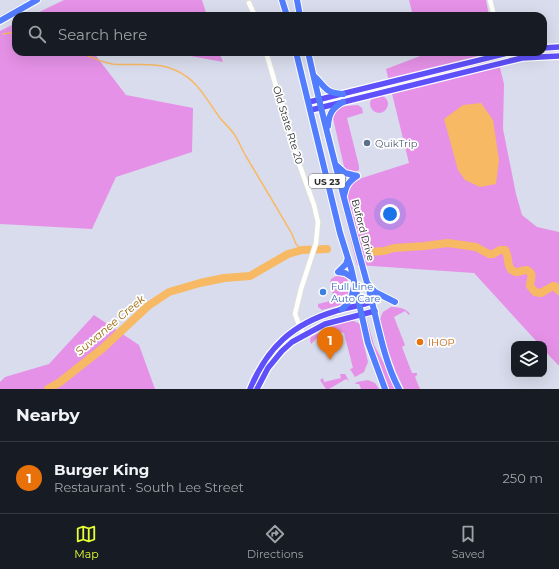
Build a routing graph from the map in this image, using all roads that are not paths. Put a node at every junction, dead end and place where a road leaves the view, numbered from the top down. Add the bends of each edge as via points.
1 (37, 0) edge
2 (282, 0) edge
3 (297, 0) edge
4 (490, 0) edge
5 (249, 3) dead end
6 (16, 12) edge
7 (253, 12) edge
8 (286, 12) edge
9 (299, 12) edge
10 (493, 12) edge
11 (12, 14) edge
12 (0, 21) edge
13 (559, 47) edge
14 (547, 48) edge
15 (267, 56) edge
16 (297, 56) edge
17 (309, 56) edge
18 (493, 56) edge
19 (504, 56) edge
20 (559, 56) edge
21 (486, 58) joint
22 (505, 62) junction
23 (313, 76) junction
24 (343, 94) junction
25 (319, 100) junction
26 (309, 102) junction
27 (343, 102) junction
28 (321, 107) junction
29 (310, 110) junction
30 (328, 136) junction
31 (335, 165) junction
32 (344, 198) junction
33 (348, 258) junction
34 (354, 280) junction
35 (367, 283) junction
36 (372, 302) junction
37 (395, 302) dead end
38 (360, 306) junction
39 (342, 309) junction
40 (375, 311) junction
41 (362, 315) junction
42 (300, 327) junction
43 (303, 335) junction
44 (250, 389) edge
45 (257, 389) edge
46 (385, 389) edge
47 (399, 389) edge

1 - 6 highway
2 - 8 highway
3 - 9 highway
4 - 10 street
5 - 7 street
11 - 12 highway
13 - 14 main road
15 - 42 street, Old State Rte 20 via 318,222 316,243 300,288 295,314
16 - 26 highway, US 23
17 - 23 highway, Buford Drive / US 23
18 - 21 main road
19 - 22 street
20 - 22 main road via 522,58
21 - 24 main road
22 - 27 main road
23 - 24 highway via 324,89
23 - 25 highway, Buford Drive / US 23
24 - 25 main road
25 - 26 main road
25 - 28 highway, Buford Drive / US 23
26 - 29 highway, US 23
27 - 28 main road
27 - 30 highway via 336,106 328,118
28 - 29 main road
28 - 30 highway, Buford Drive / US 23
29 - 33 highway, US 23
30 - 31 highway, Buford Drive / US 23
31 - 32 highway, Buford Drive / US 23
31 - 32 highway via 345,173 357,176 346,186
32 - 35 highway, Buford Drive / US 23
33 - 34 highway, US 23
33 - 34 highway via 338,272
34 - 38 highway, US 23
34 - 39 highway via 352,297
35 - 36 highway, Buford Drive / US 23
35 - 37 highway via 375,292
36 - 38 main road
36 - 40 highway, Buford Drive / US 23
38 - 39 main road
38 - 41 highway, US 23
39 - 42 main road via 322,315
40 - 41 main road
40 - 47 highway, Buford Drive / US 23
41 - 43 main road via 325,324
41 - 46 highway, US 23 via 372,358
42 - 43 street, Old State Rte 20
42 - 44 main road via 279,342 265,359
43 - 45 main road via 282,351 268,368

